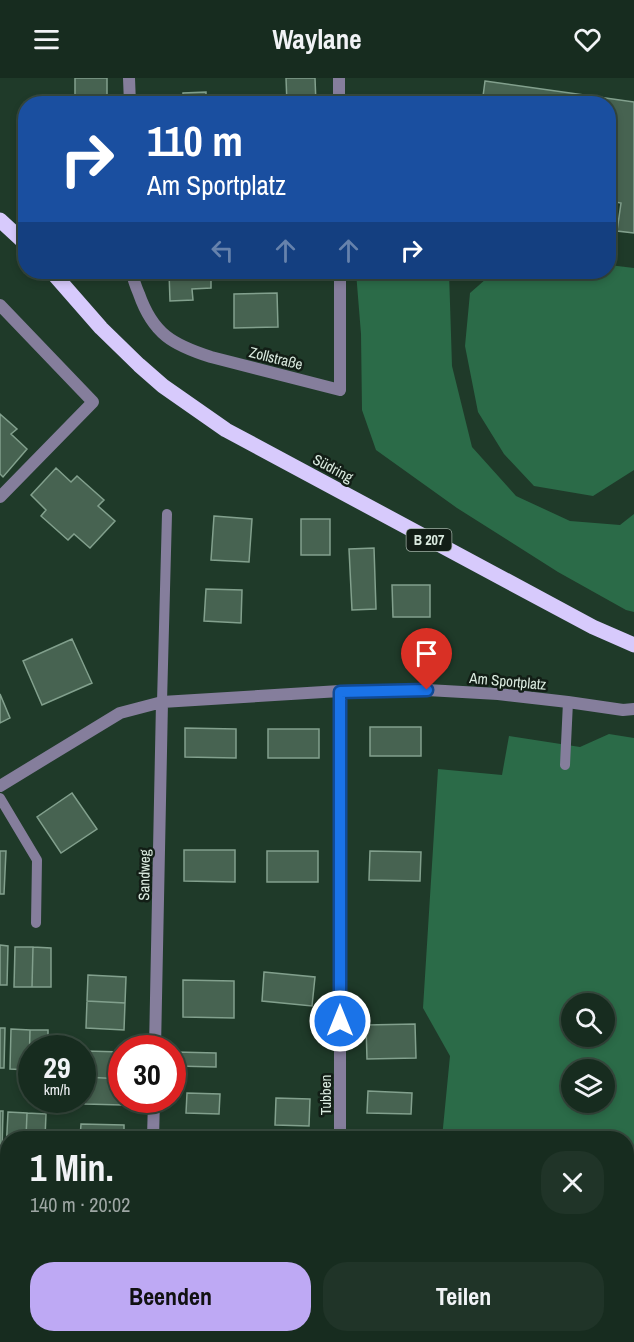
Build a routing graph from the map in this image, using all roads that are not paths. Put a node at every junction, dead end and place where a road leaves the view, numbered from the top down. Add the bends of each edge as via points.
1 (129, 78) edge
2 (339, 78) edge
3 (130, 96) edge
4 (339, 96) edge
5 (0, 220) edge
6 (18, 237) edge
7 (58, 279) edge
8 (134, 279) edge
9 (340, 279) edge
10 (0, 305) edge
11 (0, 497) edge
12 (167, 514) dead end
13 (634, 645) edge
14 (340, 692) junction
15 (162, 702) junction
16 (568, 702) junction
17 (634, 709) edge
18 (566, 765) dead end
19 (0, 786) edge
20 (0, 798) edge
21 (36, 923) dead end
22 (155, 1035) edge
23 (154, 1113) edge
24 (153, 1131) edge
25 (340, 1131) edge

1 - 3 street
2 - 4 street
5 - 6 main road
7 - 13 main road, Südring / B 207 via 139,365 226,430 593,627
8 - 9 street, Zollstraße via 152,322 175,343 211,357 340,390
10 - 11 street via 93,402
12 - 15 lane
14 - 15 street, Am Sportplatz
14 - 16 street, Am Sportplatz via 427,690
14 - 25 street, Tubben
15 - 19 street, Am Sportplatz via 120,713
15 - 22 street, Sandweg
16 - 17 street, Am Sportplatz
16 - 18 lane
20 - 21 lane via 37,860
23 - 24 street

